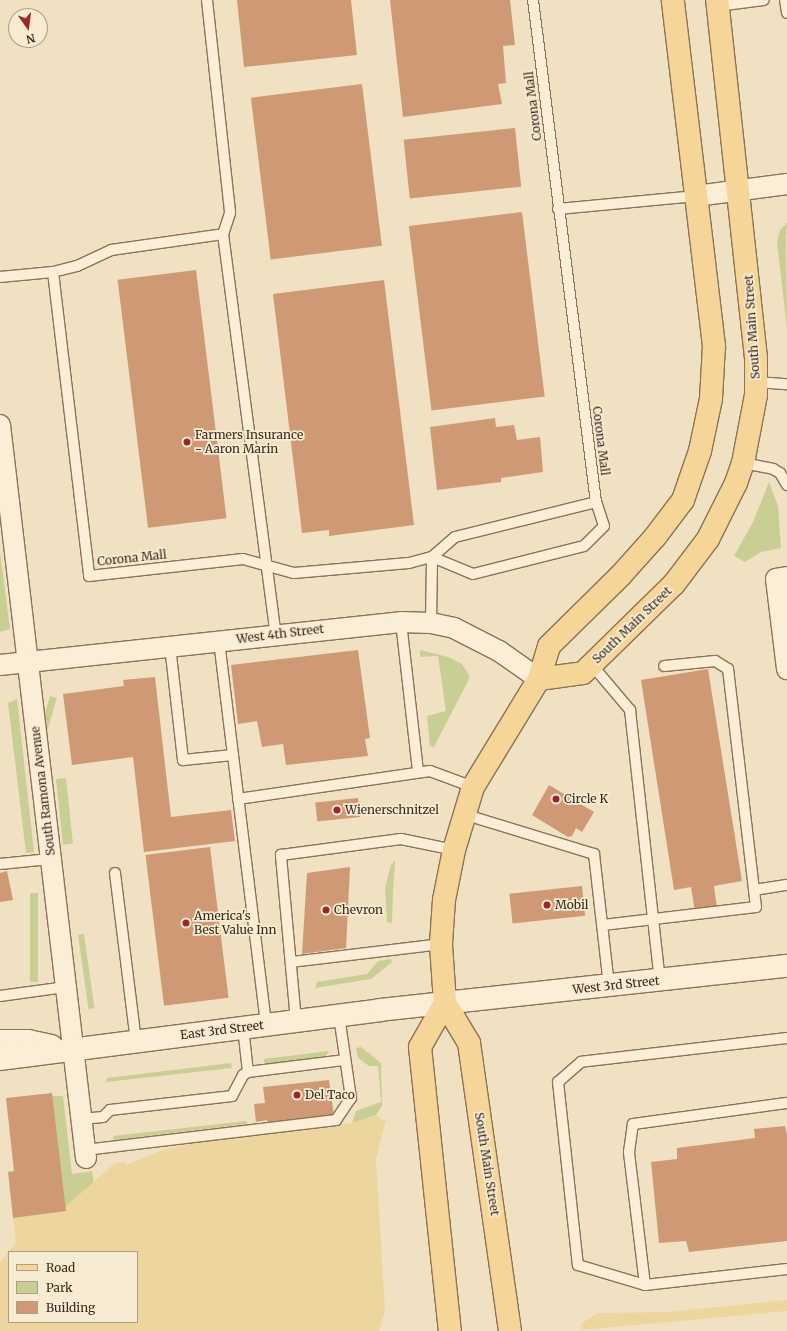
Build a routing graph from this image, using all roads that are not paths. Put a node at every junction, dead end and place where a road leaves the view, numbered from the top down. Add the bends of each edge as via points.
1 (207, 0) edge
2 (533, 0) edge
3 (673, 0) edge
4 (764, 0) edge
5 (785, 0) edge
6 (717, 3) edge
7 (787, 13) edge
8 (787, 184) edge
9 (738, 192) junction
10 (696, 196) junction
11 (558, 209) junction
12 (223, 234) junction
13 (53, 272) junction
14 (0, 277) edge
15 (756, 382) junction
16 (787, 384) edge
17 (0, 425) edge
18 (742, 463) junction
19 (3, 468) edge
20 (787, 485) edge
21 (596, 502) junction
22 (432, 557) junction
23 (266, 566) junction
24 (782, 578) edge
25 (401, 622) junction
26 (431, 623) junction
27 (276, 634) junction
28 (219, 641) junction
29 (170, 646) junction
30 (28, 662) junction
31 (4, 664) edge
32 (592, 665) junction
33 (664, 666) dead end
34 (787, 669) edge
35 (539, 679) junction
36 (233, 755) junction
37 (418, 772) junction
38 (473, 787) junction
39 (238, 799) junction
40 (463, 814) junction
41 (454, 850) junction
42 (50, 859) junction
43 (0, 864) edge
44 (115, 873) dead end
45 (787, 885) edge
46 (754, 890) junction
47 (653, 919) junction
48 (603, 925) junction
49 (440, 944) junction
50 (291, 962) junction
51 (787, 966) edge
52 (660, 980) junction
53 (609, 985) junction
54 (66, 987) junction
55 (0, 996) edge
56 (445, 1003) junction
57 (339, 1016) junction
58 (296, 1021) junction
59 (266, 1025) junction
60 (243, 1027) junction
61 (787, 1038) edge
62 (0, 1041) edge
63 (136, 1041) junction
64 (67, 1050) junction
65 (0, 1059) edge
66 (345, 1060) junction
67 (248, 1072) junction
68 (787, 1103) edge
69 (81, 1119) junction
70 (85, 1154) joint
71 (787, 1269) edge
72 (645, 1285) junction
73 (450, 1331) edge
74 (510, 1331) edge

1 - 12 lane via 230,213
2 - 11 lane, Corona Mall
3 - 10 main road, South Main Street
4 - 6 lane
5 - 7 lane
6 - 9 main road, South Main Street
8 - 9 street
9 - 10 street
9 - 15 main road, South Main Street via 753,314
10 - 11 lane
10 - 35 main road, South Main Street via 714,346 712,399 700,451 683,500 621,575 549,646
11 - 21 lane, Corona Mall
12 - 13 lane via 110,250 77,266
12 - 23 lane
13 - 14 lane
13 - 23 lane, Corona Mall via 89,576 243,559
15 - 16 lane
15 - 18 main road, South Main Street via 751,425
17 - 19 street, South Ramona Avenue
18 - 20 lane via 773,469 780,473
18 - 32 main road, South Main Street via 718,519 694,560 674,584
19 - 30 street, South Ramona Avenue
21 - 22 lane, Corona Mall via 456,537
21 - 22 lane via 604,526 584,546 473,574
22 - 23 lane, Corona Mall via 409,562 294,574
22 - 26 lane
23 - 27 lane
24 - 34 street
25 - 26 street, West 4th Street
25 - 27 street, West 4th Street
25 - 37 lane
26 - 35 street, West 4th Street via 454,628 482,640
27 - 28 street, West 4th Street
28 - 29 street, West 4th Street
28 - 36 lane
29 - 30 street, West 4th Street
29 - 36 lane via 183,760
30 - 31 street, West 4th Street
30 - 42 street, South Ramona Avenue
32 - 35 main road, South Main Street via 583,673
32 - 47 lane via 630,710
33 - 46 lane via 716,660 728,669
35 - 38 main road, South Main Street
36 - 39 lane
37 - 38 lane via 430,771
37 - 39 lane
38 - 40 main road, South Main Street
39 - 59 lane
40 - 41 main road, South Main Street
40 - 48 lane via 594,854
41 - 49 main road, South Main Street via 444,900
41 - 50 lane via 401,839 281,855
42 - 43 lane
42 - 54 street, South Ramona Avenue
44 - 63 lane
45 - 46 lane
46 - 47 lane via 756,908
47 - 48 lane
47 - 52 lane
48 - 53 lane
49 - 50 lane
49 - 56 main road, South Main Street
50 - 58 lane
51 - 52 street, West 3rd Street
52 - 53 street, West 3rd Street
53 - 56 street, West 3rd Street
54 - 55 lane
54 - 64 street, South Ramona Avenue
56 - 57 street, East 3rd Street
56 - 73 main road via 420,1047
56 - 74 main road, South Main Street via 469,1043
57 - 58 street, East 3rd Street
57 - 66 lane
58 - 59 street, East 3rd Street
59 - 60 street, East 3rd Street
60 - 63 street, East 3rd Street
60 - 67 lane
61 - 72 lane via 581,1062 558,1082 578,1265
62 - 64 street via 28,1041
63 - 64 street, East 3rd Street
64 - 65 street, East 3rd Street
64 - 69 street, South Ramona Avenue
66 - 67 lane
66 - 70 lane via 351,1098 336,1120
67 - 69 lane via 243,1075 232,1096 110,1110 102,1117
68 - 72 lane via 633,1124 629,1152
69 - 70 street, South Ramona Avenue
71 - 72 lane

